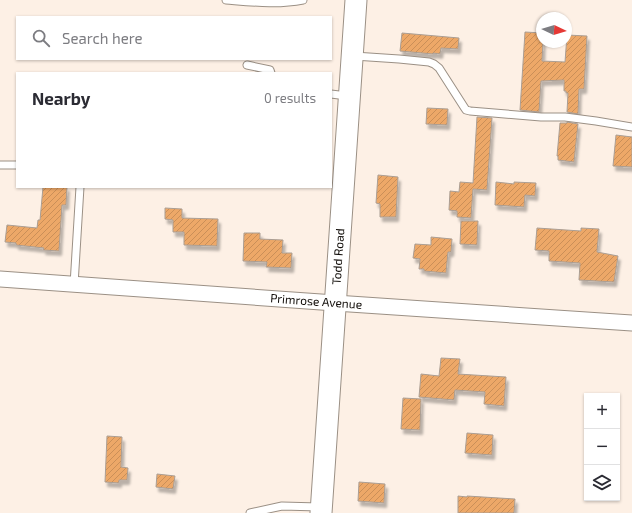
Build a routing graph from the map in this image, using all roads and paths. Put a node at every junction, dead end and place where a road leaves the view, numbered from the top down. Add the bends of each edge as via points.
1 (226, 0) edge
2 (303, 0) edge
3 (356, 0) edge
4 (352, 56) junction
5 (247, 65) dead end
6 (271, 72) edge
7 (340, 95) edge
8 (632, 127) edge
9 (0, 165) edge
10 (16, 165) edge
11 (80, 188) edge
12 (0, 279) edge
13 (74, 284) junction
14 (335, 303) junction
15 (632, 323) edge
16 (321, 510) edge
17 (250, 513) edge

1 - 2 lane via 264,3
3 - 4 main road, Todd Road
4 - 7 main road, Todd Road
4 - 8 lane via 399,58 434,64 466,110 541,118 565,117
5 - 6 lane
7 - 14 main road, Todd Road
9 - 10 lane
11 - 13 lane
12 - 13 street, Primrose Avenue
13 - 14 street, Primrose Avenue
14 - 15 street, Primrose Avenue
14 - 16 main road, Todd Road
16 - 17 lane via 282,506

